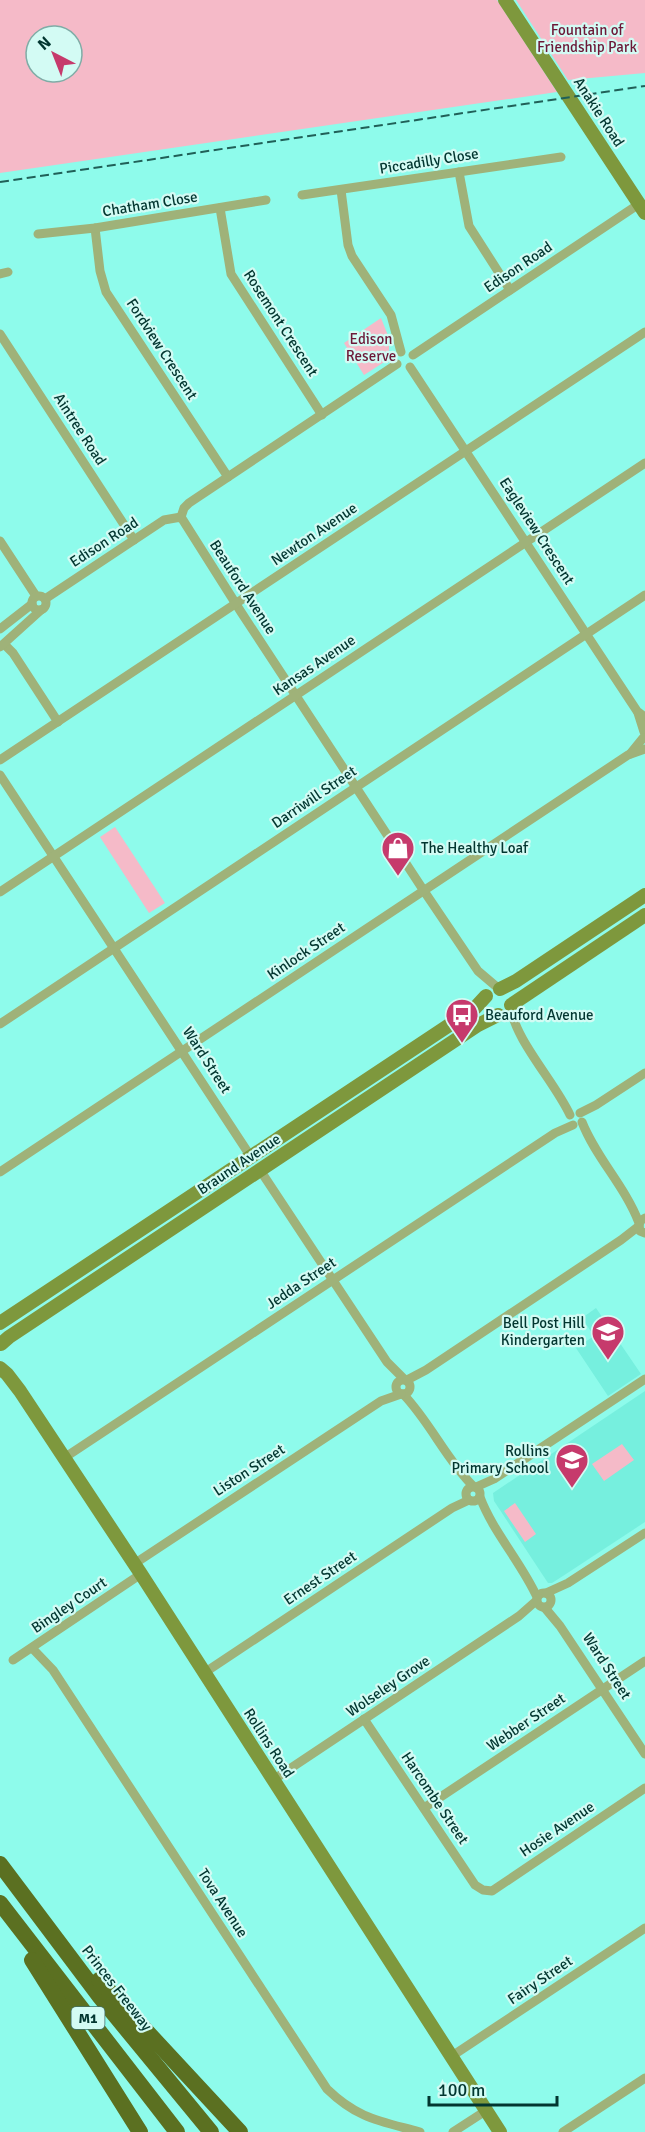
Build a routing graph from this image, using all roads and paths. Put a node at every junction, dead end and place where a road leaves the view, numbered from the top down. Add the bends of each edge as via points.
1 (505, 1) edge
2 (561, 157) dead end
3 (459, 172) junction
4 (341, 190) junction
5 (302, 195) dead end
6 (266, 200) dead end
7 (220, 208) junction
8 (642, 209) edge
9 (95, 228) junction
10 (38, 234) dead end
11 (510, 290) junction
12 (645, 332) edge
13 (0, 334) edge
14 (401, 352) junction
15 (413, 355) junction
16 (398, 364) junction
17 (410, 368) junction
18 (322, 414) junction
19 (466, 450) junction
20 (645, 463) edge
21 (228, 477) junction
22 (181, 517) junction
23 (134, 540) junction
24 (0, 541) edge
25 (526, 542) junction
26 (645, 595) edge
27 (38, 600) junction
28 (236, 604) junction
29 (0, 629) edge
30 (587, 634) junction
31 (2, 646) edge
32 (296, 695) junction
33 (641, 714) edge
34 (58, 722) junction
35 (644, 739) edge
36 (0, 760) edge
37 (0, 775) edge
38 (356, 787) junction
39 (54, 856) junction
40 (424, 891) junction
41 (0, 892) edge
42 (645, 895) edge
43 (645, 915) edge
44 (114, 948) junction
45 (493, 992) junction
46 (511, 1006) junction
47 (499, 1015) junction
48 (0, 1024) edge
49 (516, 1029) junction
50 (182, 1051) junction
51 (645, 1073) edge
52 (576, 1119) junction
53 (251, 1157) junction
54 (260, 1170) junction
55 (0, 1172) edge
56 (642, 1225) edge
57 (332, 1280) junction
58 (0, 1323) edge
59 (0, 1345) edge
60 (4, 1371) edge
61 (645, 1379) edge
62 (403, 1387) junction
63 (64, 1458) junction
64 (473, 1494) junction
65 (645, 1533) edge
66 (138, 1569) junction
67 (544, 1600) junction
68 (32, 1648) junction
69 (13, 1660) dead end
70 (645, 1660) edge
71 (204, 1672) junction
72 (602, 1689) junction
73 (364, 1719) junction
74 (645, 1754) edge
75 (273, 1780) junction
76 (645, 1788) edge
77 (424, 1808) junction
78 (0, 1864) edge
79 (483, 1890) joint
80 (0, 1903) edge
81 (0, 1910) edge
82 (42, 1921) junction
83 (645, 1928) edge
84 (452, 2056) junction
85 (645, 2078) edge
86 (487, 2110) junction
87 (140, 2132) edge
88 (177, 2132) edge
89 (211, 2132) edge
90 (240, 2132) edge
91 (420, 2132) edge
92 (453, 2132) edge
93 (500, 2132) edge
94 (563, 2132) edge

1 - 8 street, Anakie Road
2 - 3 street, Piccadilly Close
3 - 4 street, Piccadilly Close
3 - 11 street via 469,226
4 - 5 street, Piccadilly Close
4 - 14 street via 352,256 391,315
6 - 7 street, Chatham Close
7 - 9 street, Chatham Close
7 - 18 street, Rosemont Crescent via 231,274
8 - 11 street, Edison Road
9 - 10 street, Chatham Close
9 - 21 street, Fordview Crescent via 106,292
11 - 15 street, Edison Road
12 - 19 street, Newton Avenue
13 - 23 street, Aintree Road
14 - 15 street
14 - 16 street via 396,359
15 - 17 street
16 - 17 street
16 - 18 street, Edison Road
17 - 19 street, Eagleview Crescent
18 - 21 street, Edison Road
19 - 25 street, Eagleview Crescent
19 - 28 street, Newton Avenue
20 - 25 street, Kansas Avenue
21 - 22 street, Edison Road via 189,503
22 - 23 street, Edison Road via 164,520
22 - 28 street, Beauford Avenue
23 - 27 street, Edison Road
24 - 27 street
25 - 30 street, Eagleview Crescent
25 - 32 street, Kansas Avenue
26 - 30 street, Darriwill Street
27 - 29 street, Edison Road
27 - 31 street via 46,606
28 - 32 street, Beauford Avenue
28 - 34 street, Newton Avenue
30 - 33 street, Eagleview Crescent
30 - 38 street, Darriwill Street
31 - 34 street via 13,653
32 - 38 street, Beauford Avenue
32 - 39 street, Kansas Avenue
33 - 35 street, Eagleview Crescent
34 - 36 street, Newton Avenue
35 - 40 street, Kinlock Street via 628,755
37 - 39 street, Ward Street
38 - 40 street, Beauford Avenue
38 - 44 street, Darriwill Street
39 - 41 street, Kansas Avenue
39 - 44 street, Ward Street
40 - 45 street, Beauford Avenue
40 - 50 street, Kinlock Street
42 - 45 street, Braund Avenue via 516,981
43 - 46 street
44 - 48 street, Darriwill Street
44 - 50 street, Ward Street
45 - 46 street via 508,997
45 - 47 street via 489,1007
45 - 53 street, Braund Avenue via 476,1008
46 - 47 street via 507,1014
46 - 49 street
47 - 49 street
47 - 54 street, Braund Avenue via 478,1025
49 - 52 street
50 - 53 street, Ward Street
50 - 55 street, Kinlock Street
51 - 52 street, Jedda Street
52 - 56 street
52 - 57 street, Jedda Street
53 - 54 street, Ward Street
53 - 58 street, Braund Avenue
54 - 57 street, Ward Street
54 - 59 street, Braund Avenue
56 - 62 street, Liston Street
57 - 62 street, Ward Street
57 - 63 street, Jedda Street
59 - 60 street, Rollins Road
60 - 63 street, Rollins Road
61 - 64 street, Ernest Street
62 - 64 street, Ward Street
62 - 66 street, Liston Street
63 - 66 street, Rollins Road
64 - 67 street, Ward Street
64 - 71 street, Ernest Street
65 - 67 street, Wolseley Grove
66 - 68 street, Bingley Court
66 - 71 street, Rollins Road
67 - 72 street, Ward Street
67 - 73 street, Wolseley Grove
68 - 69 street, Bingley Court
68 - 91 street, Tova Avenue via 53,1670 327,2089 362,2116
70 - 72 street, Webber Street
71 - 75 street, Rollins Road
72 - 74 street, Ward Street
72 - 77 street, Webber Street
73 - 75 street, Wolseley Grove
73 - 77 street, Harcombe Street
75 - 84 street, Rollins Road
76 - 79 street, Hosie Avenue via 492,1890
77 - 79 street, Harcombe Street via 475,1885
78 - 82 highway, Princes Freeway / M1
80 - 88 highway, M1
81 - 87 highway
82 - 89 highway, Princes Freeway / M1
82 - 90 highway
83 - 84 street, Fairy Street
84 - 86 street, Rollins Road
85 - 94 street
86 - 92 street
86 - 93 street, Rollins Road

